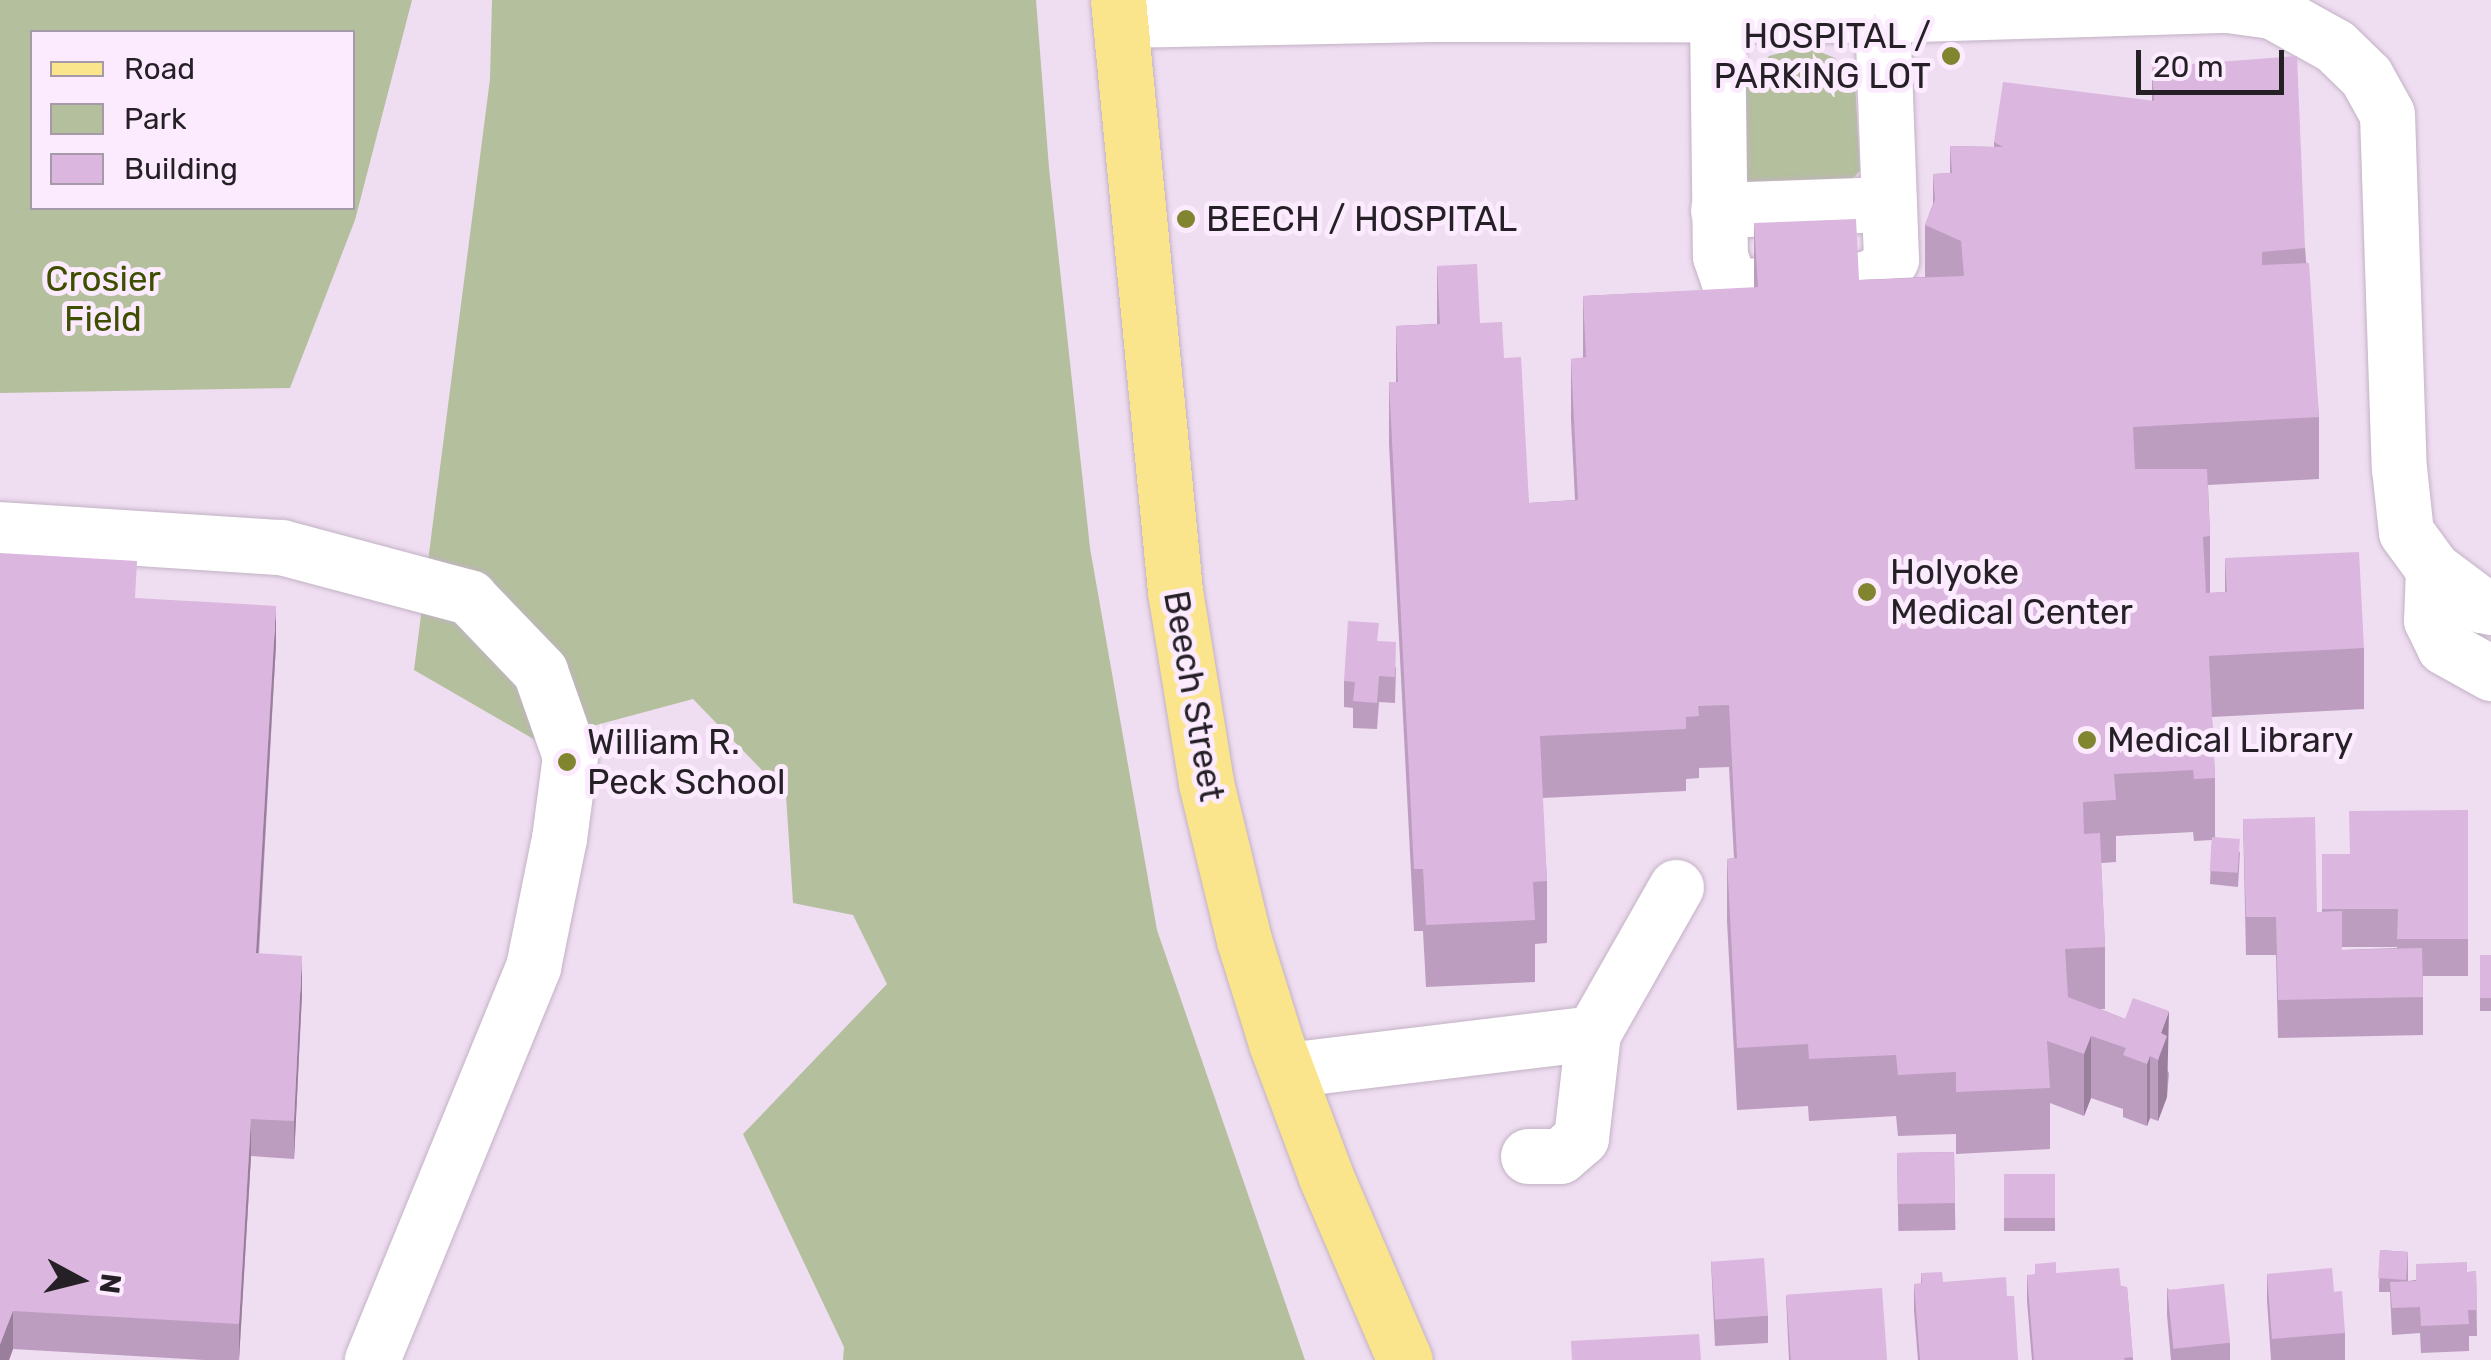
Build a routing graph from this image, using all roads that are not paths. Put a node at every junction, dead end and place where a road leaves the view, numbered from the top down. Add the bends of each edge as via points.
1 (2173, 3) edge
2 (1119, 10) edge
3 (2299, 12) edge
4 (1882, 15) junction
5 (1718, 17) junction
6 (1889, 204) junction
7 (1718, 210) junction
8 (0, 528) edge
9 (2434, 569) junction
10 (2491, 607) edge
11 (2491, 673) edge
12 (1676, 887) dead end
13 (1594, 1033) junction
14 (1286, 1070) junction
15 (1528, 1156) dead end
16 (372, 1360) edge
17 (1405, 1360) edge

1 - 3 street
1 - 4 street
2 - 5 street
2 - 14 main road, Beech Street via 1178,610 1206,783 1244,940
3 - 9 street via 2351,60 2387,114 2400,501 2406,532
4 - 5 street
4 - 6 street
5 - 7 street
6 - 7 street
6 - 7 street via 1891,260 1877,276 1744,286 1721,268
8 - 16 street via 300,552 469,597 540,672 570,756 533,967
9 - 10 street
9 - 11 street via 2430,620 2444,647
12 - 13 street
13 - 14 street
13 - 15 street via 1580,1138 1560,1156
14 - 17 main road, Beech Street

